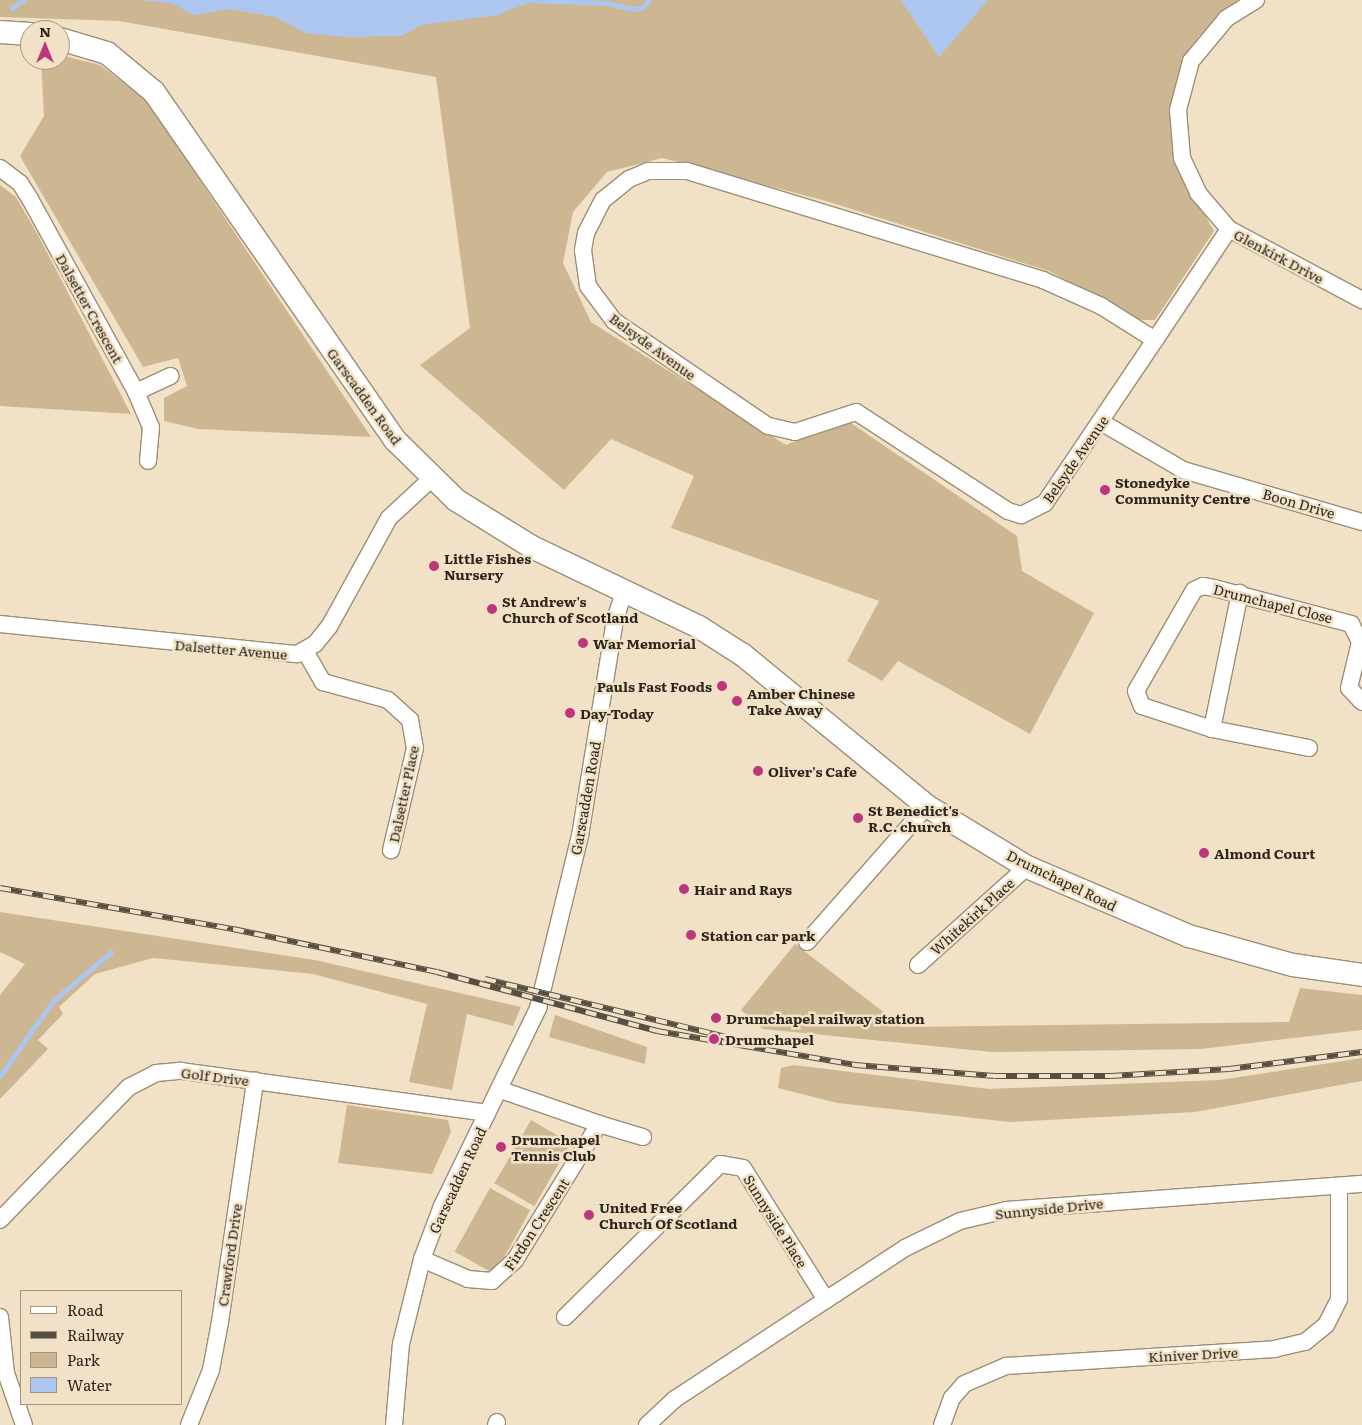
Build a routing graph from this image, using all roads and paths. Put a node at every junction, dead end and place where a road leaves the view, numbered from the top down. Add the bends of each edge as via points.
1 (1256, 0) edge
2 (0, 32) edge
3 (20, 33) edge
4 (70, 42) edge
5 (0, 168) edge
6 (1229, 229) junction
7 (1362, 300) edge
8 (1155, 340) junction
9 (170, 376) dead end
10 (136, 392) junction
11 (1101, 422) junction
12 (148, 461) dead end
13 (432, 478) junction
14 (1362, 522) edge
15 (624, 592) junction
16 (1240, 593) junction
17 (0, 624) edge
18 (305, 652) junction
19 (1362, 702) edge
20 (1212, 729) junction
21 (1309, 748) dead end
22 (927, 806) junction
23 (390, 850) dead end
24 (1027, 867) junction
25 (807, 942) dead end
26 (918, 965) dead end
27 (1362, 975) edge
28 (255, 1081) junction
29 (501, 1090) junction
30 (488, 1113) junction
31 (599, 1124) junction
32 (643, 1137) dead end
33 (1362, 1184) edge
34 (1339, 1188) junction
35 (0, 1220) edge
36 (422, 1259) junction
37 (826, 1300) junction
38 (565, 1316) dead end
39 (0, 1317) edge
40 (24, 1425) edge
41 (189, 1425) edge
42 (394, 1425) edge
43 (647, 1425) edge
44 (942, 1425) edge

1 - 6 street, Glenkirk Drive via 1208,36 1191,61 1178,110 1180,149 1188,175
2 - 3 street
4 - 13 street, Garscadden Road via 107,53 154,92 395,440
5 - 10 street, Dalsetter Crescent via 20,183 30,199
6 - 7 street, Glenkirk Drive
6 - 8 street, Belsyde Avenue
8 - 11 street, Belsyde Avenue
8 - 11 street, Belsyde Avenue via 1102,306 1043,280 687,172 648,172 629,179 603,200 586,232 584,250 588,286 614,321 776,430 795,432 856,412 1008,511 1021,515 1045,503
9 - 10 street
10 - 12 street, Dalsetter Crescent via 150,427
11 - 14 street, Boon Drive via 1184,470
13 - 15 street, Garscadden Road via 487,521
13 - 18 street, Dalsetter Avenue via 390,518 349,596
15 - 22 street, Drumchapel Road via 699,626 743,655
15 - 29 street, Garscadden Road via 615,619 580,836 552,953 538,1008
16 - 19 street, Drumchapel Close via 1350,624 1360,642 1350,688
16 - 20 street
16 - 20 street, Drumchapel Close via 1203,586 1194,590 1136,690 1142,706
17 - 18 street, Dalsetter Avenue via 288,655
18 - 23 street, Dalsetter Place via 323,682 388,700 410,720 414,748
20 - 21 street, Drumchapel Close
22 - 24 street, Drumchapel Road
22 - 25 street
24 - 26 street, Whitekirk Place
24 - 27 street, Drumchapel Road via 1189,936 1293,965
28 - 30 street, Golf Drive
28 - 35 street, Golf Drive via 181,1071 142,1078
28 - 41 street, Crawford Drive via 211,1370
29 - 30 street, Garscadden Road
29 - 31 street
30 - 36 street, Garscadden Road
31 - 32 street
31 - 36 street, Firdon Crescent via 504,1274 482,1282
33 - 34 street, Sunnyside Drive
34 - 37 street, Sunnyside Drive via 1052,1206 982,1215 935,1232
34 - 44 street, Kiniver Drive via 1339,1299 1326,1325 1305,1342 1274,1349 1006,1366 964,1384 952,1398
36 - 42 street, Garscadden Road via 401,1344
37 - 38 street, Sunnyside Place via 743,1168 720,1164
37 - 43 street, Sunnyside Drive via 675,1399
39 - 40 street via 6,1373

